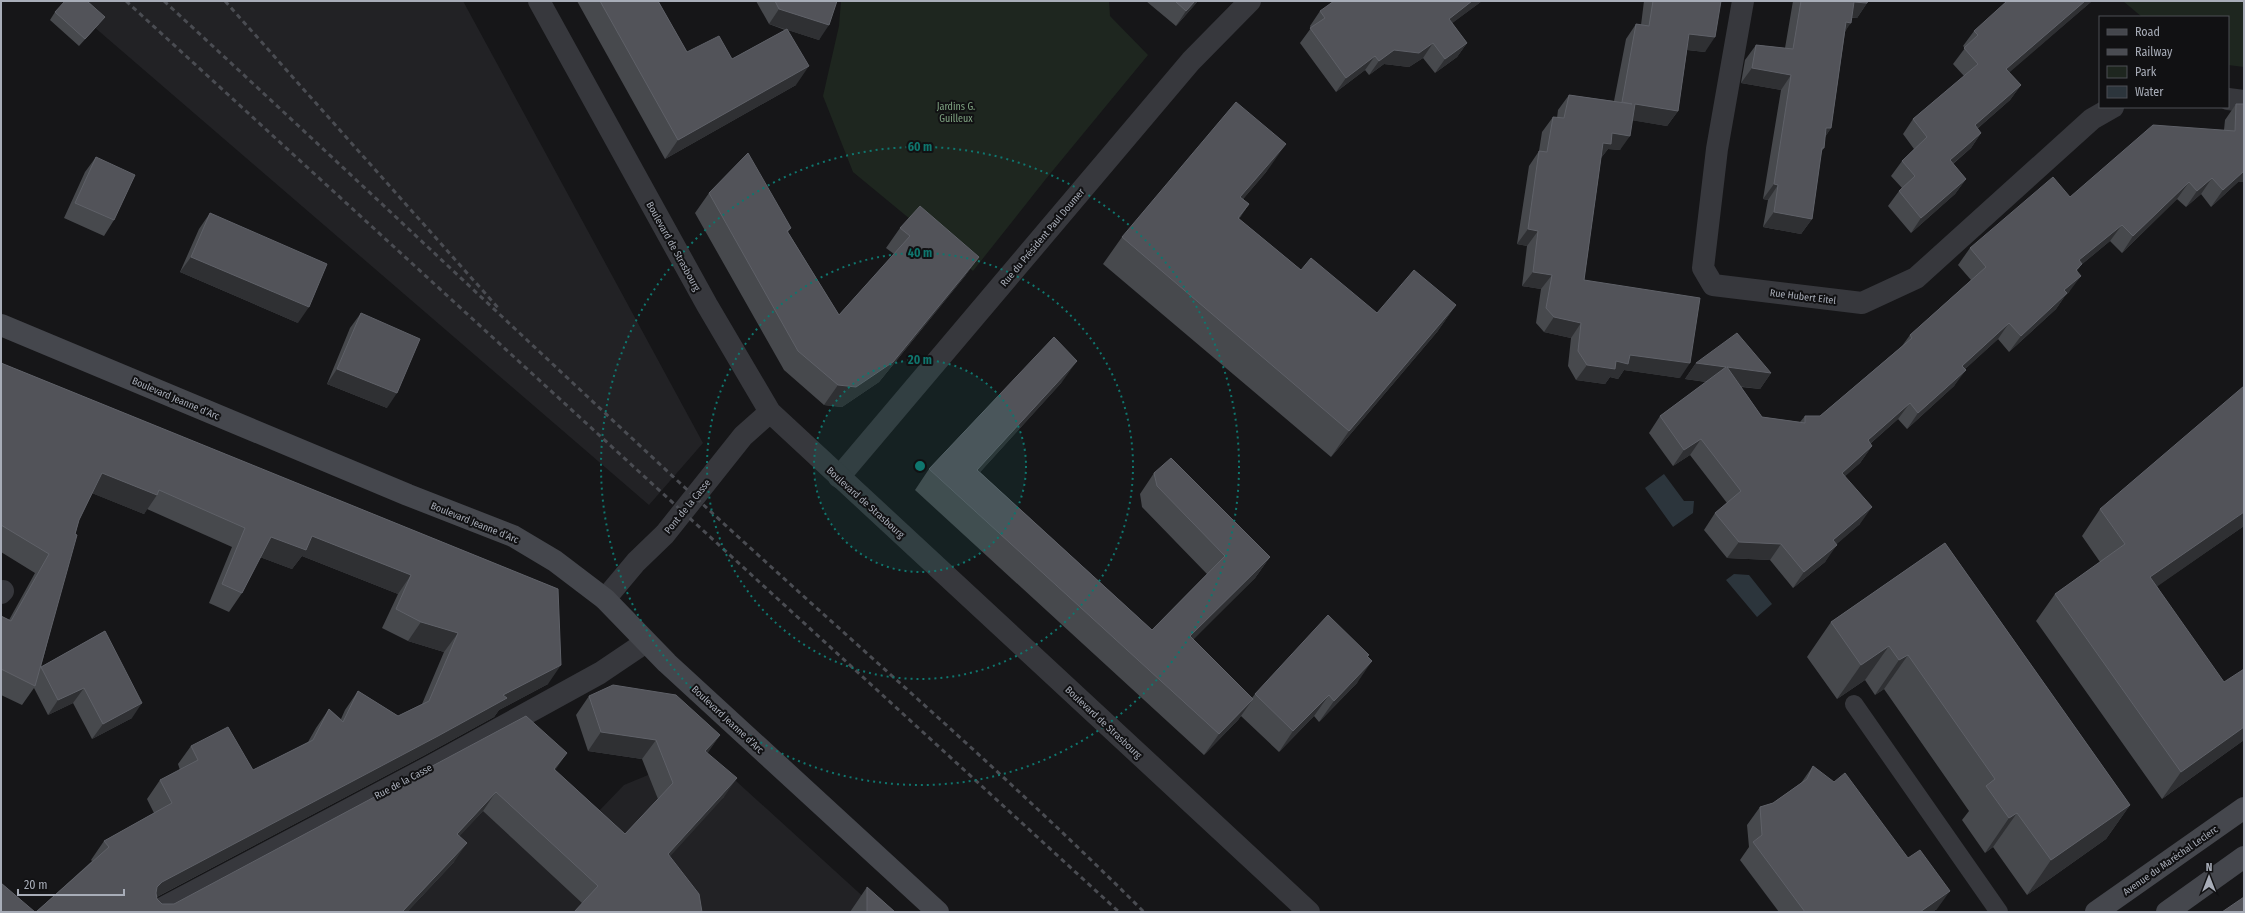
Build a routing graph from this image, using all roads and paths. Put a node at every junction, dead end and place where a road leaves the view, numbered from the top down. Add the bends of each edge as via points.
1 (539, 1) edge
2 (1250, 1) edge
3 (1743, 1) edge
4 (2229, 99) edge
5 (2244, 101) edge
6 (2111, 108) edge
7 (1, 325) edge
8 (770, 412) junction
9 (839, 477) junction
10 (605, 599) junction
11 (646, 642) junction
12 (1854, 704) dead end
13 (2244, 808) edge
14 (2244, 858) edge
15 (155, 912) edge
16 (938, 912) edge
17 (1309, 912) edge
18 (1999, 912) edge
19 (2096, 912) edge
20 (2167, 912) edge

1 - 8 street, Boulevard de Strasbourg via 707,305
2 - 9 street, Rue du Président Paul Doumer via 1191,61
3 - 6 street, Rue Hubert Eitel via 1717,149 1703,268 1713,285 1862,303 1916,278 2092,118
4 - 5 street
7 - 10 main road, Boulevard Jeanne d’Arc via 408,495 513,536 556,561
8 - 9 street, Boulevard de Strasbourg
8 - 10 street, Pont de la Casse via 743,436 665,534 636,562
9 - 17 street, Boulevard de Strasbourg
10 - 11 main road, Boulevard Jeanne d’Arc
11 - 15 street, Rue de la Casse via 587,681
11 - 16 main road, Boulevard Jeanne d’Arc
12 - 18 lane
13 - 19 main road, Avenue du Maréchal Leclerc
14 - 20 main road

